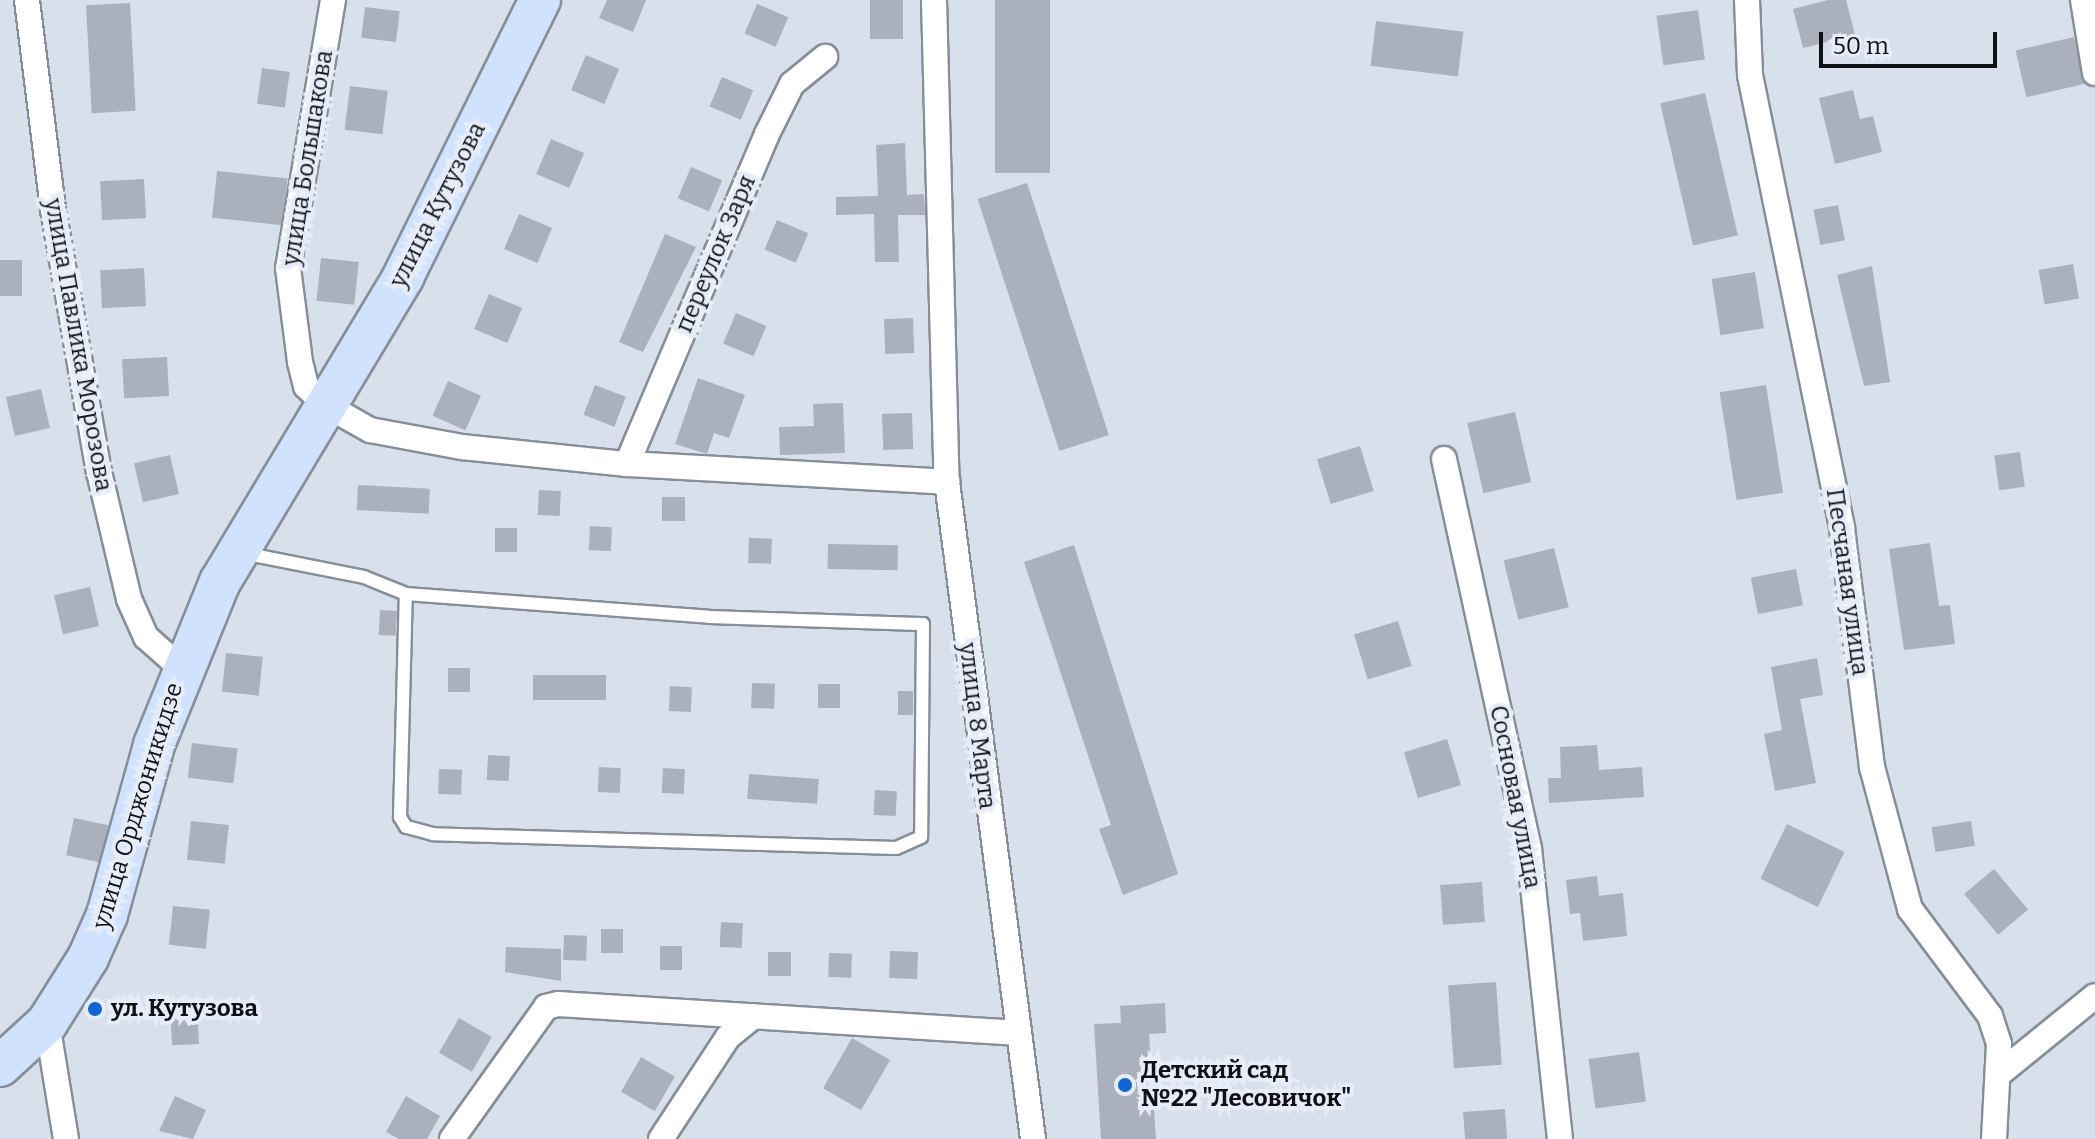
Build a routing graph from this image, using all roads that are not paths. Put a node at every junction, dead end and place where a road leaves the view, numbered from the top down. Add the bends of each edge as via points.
1 (27, 0) edge
2 (333, 0) edge
3 (540, 0) edge
4 (934, 0) edge
5 (1747, 0) edge
6 (2083, 0) edge
7 (825, 57) dead end
8 (2095, 73) edge
9 (324, 404) junction
10 (1444, 459) dead end
11 (627, 464) junction
12 (947, 482) junction
13 (236, 552) junction
14 (406, 594) junction
15 (182, 669) junction
16 (2095, 996) edge
17 (754, 1016) junction
18 (47, 1023) junction
19 (1015, 1033) junction
20 (0, 1066) edge
21 (2000, 1073) junction
22 (66, 1139) edge
23 (452, 1139) edge
24 (661, 1139) edge
25 (1033, 1139) edge
26 (1560, 1139) edge
27 (1994, 1139) edge

1 - 15 street, улица Павлика Морозова via 53,209 99,472 129,599 146,637
2 - 9 street, улица Большакова via 288,268 306,386
3 - 9 main road, улица Кутузова via 403,277
4 - 12 street, улица 8 Марта
5 - 21 street, Песчаная улица via 1750,75 1842,529 1872,767 1910,909 1990,1016
6 - 8 street
7 - 11 street, переулок Заря via 792,84 767,134
9 - 11 street via 370,430
9 - 13 main road, улица Орджоникидзе
10 - 26 street, Сосновая улица via 1529,849
11 - 12 street
12 - 19 street, улица 8 Марта
13 - 14 lane via 364,577
13 - 15 main road, улица Орджоникидзе
14 - 14 lane via 709,617 923,624 921,837 896,848 433,834 406,827 400,817
15 - 18 main road, улица Орджоникидзе via 107,915 88,958
16 - 21 street
17 - 19 street
17 - 23 street via 546,1007
17 - 24 street via 728,1037
18 - 20 main road, улица Орджоникидзе
18 - 22 street
19 - 25 street, улица 8 Марта
21 - 27 street, Песчаная улица

